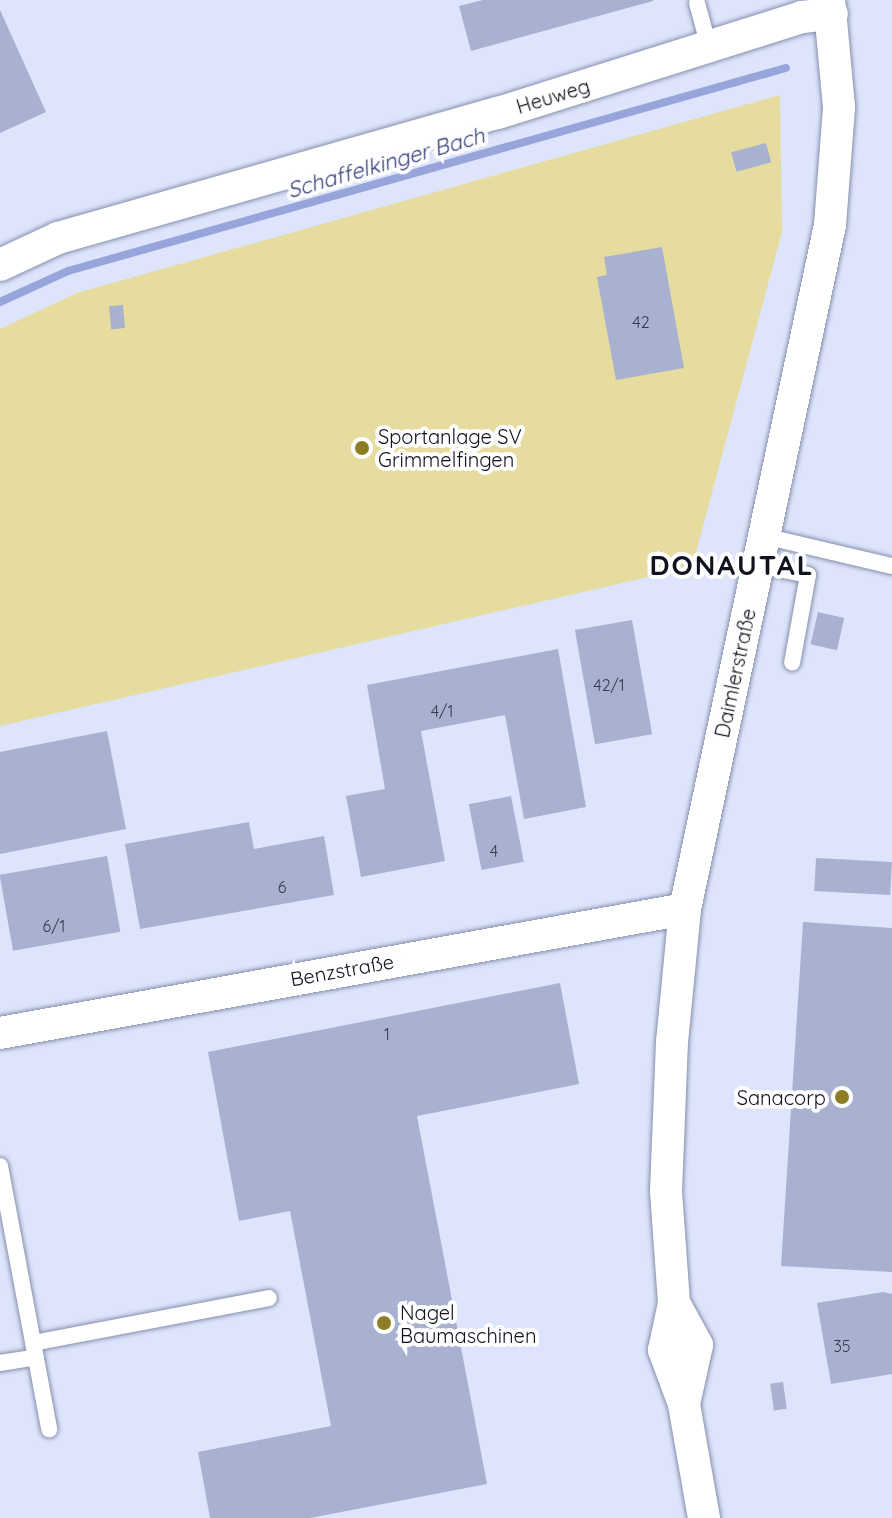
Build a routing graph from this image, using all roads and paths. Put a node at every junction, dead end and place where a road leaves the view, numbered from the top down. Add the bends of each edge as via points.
1 (697, 3) dead end
2 (830, 7) edge
3 (709, 47) junction
4 (0, 265) edge
5 (761, 551) junction
6 (892, 566) edge
7 (792, 663) dead end
8 (685, 909) junction
9 (0, 1033) edge
10 (0, 1166) edge
11 (269, 1298) dead end
12 (35, 1350) junction
13 (0, 1363) edge
14 (49, 1429) dead end
15 (704, 1518) edge

1 - 3 lane
2 - 3 street, Heuweg
2 - 5 street, Daimlerstraße via 839,107 830,225
3 - 4 street, Heuweg via 58,238
5 - 6 lane
5 - 7 lane via 808,575
5 - 8 street, Daimlerstraße
8 - 9 street, Benzstraße
8 - 15 street, Daimlerstraße via 666,1191 674,1303 664,1350 684,1404
10 - 12 lane
11 - 12 lane
12 - 13 lane
12 - 14 lane

